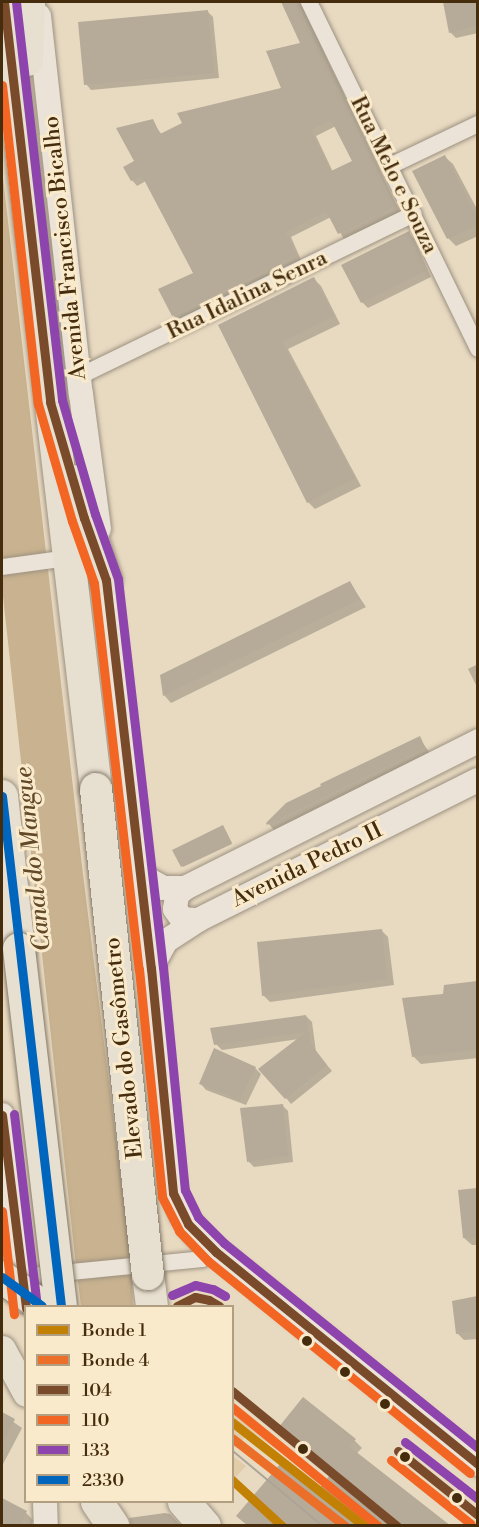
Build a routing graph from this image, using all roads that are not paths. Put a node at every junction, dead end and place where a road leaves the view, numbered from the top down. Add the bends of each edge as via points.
1 (4, 2) edge
2 (29, 2) edge
3 (38, 2) edge
4 (309, 2) edge
5 (477, 124) edge
6 (390, 166) junction
7 (23, 169) junction
8 (414, 214) junction
9 (477, 349) edge
10 (80, 376) junction
11 (50, 402) junction
12 (58, 560) junction
13 (2, 567) edge
14 (106, 580) junction
15 (477, 741) edge
16 (477, 780) edge
17 (96, 789) joint
18 (2, 796) edge
19 (4, 827) edge
20 (140, 875) junction
21 (185, 888) junction
22 (198, 920) junction
23 (151, 968) junction
24 (2, 1115) edge
25 (6, 1199) edge
26 (216, 1252) junction
27 (11, 1277) edge
28 (41, 1305) edge
29 (61, 1305) edge
30 (152, 1305) edge
31 (24, 1308) edge
32 (2, 1349) edge
33 (24, 1389) edge
34 (477, 1464) edge
35 (45, 1503) edge
36 (98, 1503) edge
37 (185, 1503) edge
38 (203, 1503) edge
39 (46, 1526) edge
40 (113, 1526) edge
41 (205, 1526) edge
42 (215, 1526) edge

1 - 7 highway, Avenida Francisco Bicalho
2 - 7 highway
3 - 10 main road, Avenida Francisco Bicalho
4 - 6 street, Rua Melo e Souza
5 - 6 street
6 - 8 street, Rua Melo e Souza
7 - 11 highway, Avenida Francisco Bicalho
8 - 9 street, Rua Melo e Souza
8 - 10 street, Rua Idalina Senra
10 - 14 main road, Avenida Francisco Bicalho
11 - 12 highway, Avenida Francisco Bicalho
11 - 14 highway
12 - 13 street
12 - 17 highway, Avenida Francisco Bicalho via 82,659
14 - 20 main road, Avenida Francisco Bicalho
15 - 21 main road, Avenida Pedro II
16 - 22 main road, Avenida Pedro II
17 - 30 highway, Elevado do Gasômetro, bridge
18 - 19 highway
19 - 29 highway, bridge
20 - 21 main road via 163,888
20 - 23 main road, Avenida Francisco Bicalho
21 - 22 main road via 177,895 175,909 182,919
22 - 23 main road, Avenida Pedro II via 166,941
23 - 26 main road, Avenida Francisco Bicalho via 173,1193 196,1234
24 - 25 main road
25 - 27 main road
26 - 27 street via 202,1259
26 - 34 main road, Avenida Francisco Bicalho
27 - 28 highway, bridge
27 - 31 main road
32 - 33 main road
35 - 39 main road
36 - 40 highway
37 - 41 highway
38 - 42 highway

